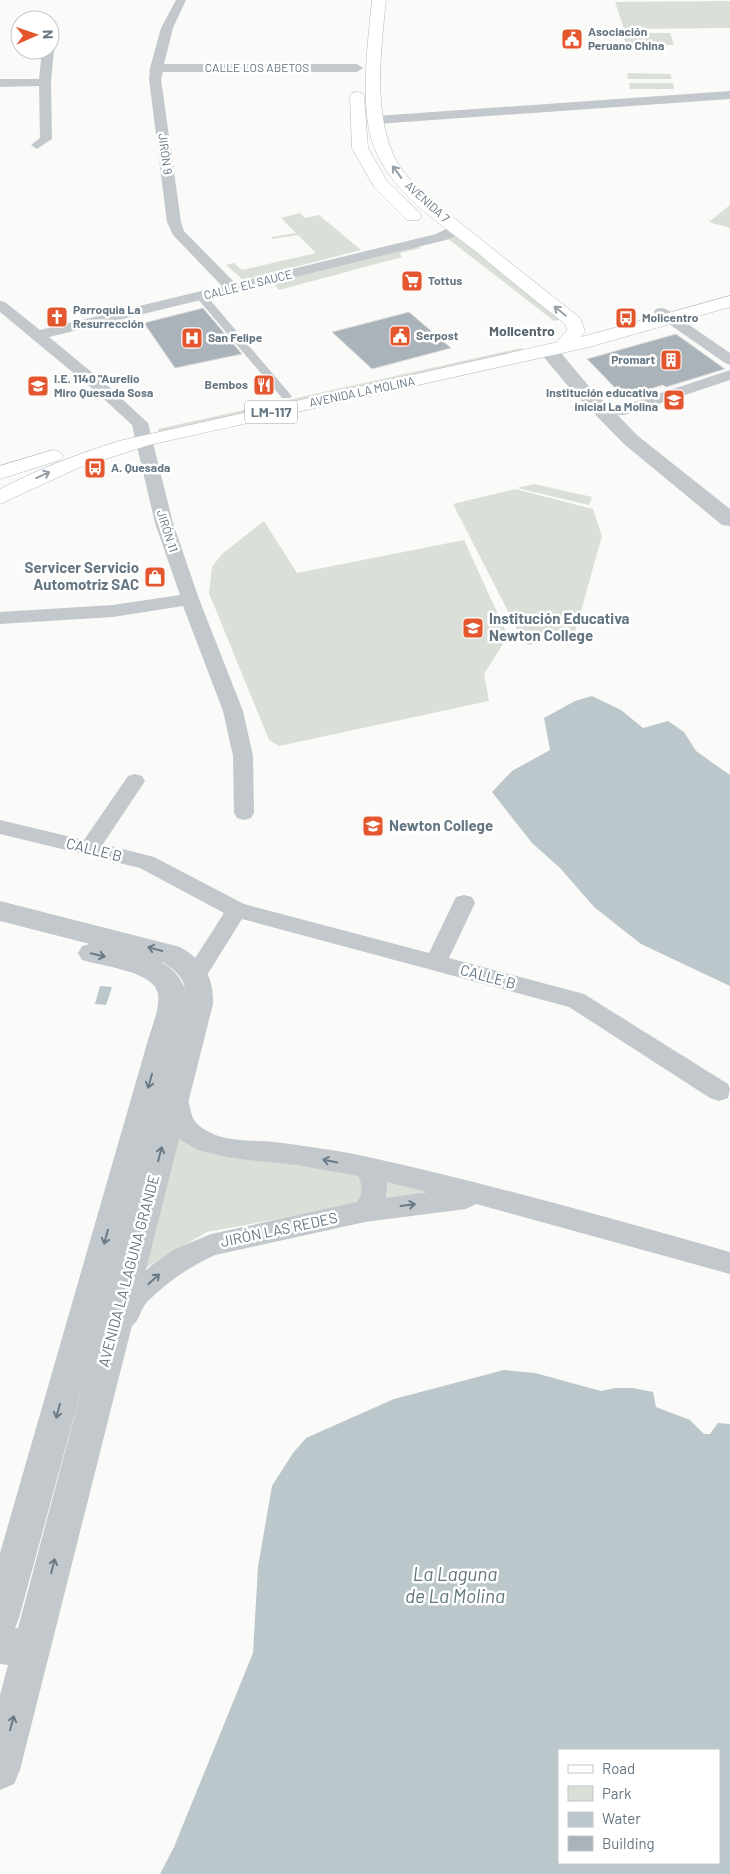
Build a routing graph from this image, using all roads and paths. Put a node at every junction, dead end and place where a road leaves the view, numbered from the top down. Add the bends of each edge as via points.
1 (181, 0) edge
2 (371, 0) edge
3 (49, 60) edge
4 (156, 68) junction
5 (357, 68) junction
6 (45, 82) junction
7 (0, 83) edge
8 (730, 95) edge
9 (357, 108) junction
10 (376, 114) junction
11 (37, 145) dead end
12 (456, 228) junction
13 (441, 237) junction
14 (455, 249) dead end
15 (233, 289) junction
16 (730, 293) edge
17 (201, 296) junction
18 (730, 301) edge
19 (0, 305) edge
20 (665, 315) junction
21 (7, 318) edge
22 (576, 331) junction
23 (36, 336) junction
24 (553, 342) junction
25 (730, 360) edge
26 (730, 375) edge
27 (286, 396) junction
28 (619, 412) junction
29 (144, 435) junction
30 (23, 464) junction
31 (0, 469) edge
32 (0, 473) edge
33 (0, 498) edge
34 (730, 507) edge
35 (730, 520) edge
36 (190, 599) junction
37 (0, 618) edge
38 (135, 781) dead end
39 (244, 813) dead end
40 (0, 827) edge
41 (90, 848) junction
42 (464, 903) dead end
43 (237, 910) junction
44 (0, 912) edge
45 (0, 930) edge
46 (435, 963) junction
47 (196, 974) junction
48 (176, 1041) junction
49 (719, 1091) dead end
50 (174, 1098) junction
51 (366, 1168) junction
52 (479, 1196) junction
53 (365, 1211) junction
54 (730, 1263) edge
55 (114, 1331) junction
56 (66, 1380) junction
57 (100, 1385) junction
58 (0, 1618) edge
59 (16, 1647) edge
60 (0, 1770) edge

1 - 4 street, JIRÓN 9 via 167,28
2 - 5 main road, AVENIDA 7
2 - 10 main road, AVENIDA 7 via 376,41
3 - 6 street
4 - 5 street, CALLE LOS ABETOS
4 - 15 street, JIRÓN 9 via 174,222 178,232
5 - 9 main road, AVENIDA 7
6 - 7 street
6 - 11 street via 46,139
8 - 10 street
9 - 10 main road
9 - 13 main road, AVENIDA 7 via 360,148 380,184 399,204
12 -> 10 main road, AVENIDA 7 via 419,199 402,180 382,147
12 - 13 street, CALLE EL SAUCE
22 -> 12 main road, AVENIDA 7 via 574,322
13 - 14 main road, AVENIDA 7
13 - 15 street, CALLE EL SAUCE
15 - 17 street, CALLE EL SAUCE
16 - 20 main road, AVENIDA LA MOLINA / LM-117
17 - 23 street, CALLE EL SAUCE
17 - 27 street
18 - 20 main road, AVENIDA LA MOLINA / LM-117
19 - 21 street, JIRÓN 11
20 - 22 main road, AVENIDA LA MOLINA / LM-117
20 - 24 main road, AVENIDA LA MOLINA / LM-117
20 - 25 street
21 - 23 street, JIRÓN 11
22 - 24 main road, AVENIDA LA MOLINA / LM-117
23 - 29 street, JIRÓN 11 via 134,417
24 - 27 main road, AVENIDA LA MOLINA / LM-117
24 - 28 street
24 - 29 main road, AVENIDA LA MOLINA / LM-117
24 - 35 street via 580,388 631,440
26 - 28 street
27 - 29 main road, AVENIDA LA MOLINA / LM-117
28 - 34 street
29 - 30 main road, AVENIDA LA MOLINA / LM-117
33 -> 29 main road, AVENIDA LA MOLINA / LM-117 via 75,461
29 - 36 street, JIRÓN 11 via 159,506
30 - 31 street
30 - 32 main road, AVENIDA LA MOLINA / LM-117
36 - 37 street via 113,611
36 - 39 street, JIRÓN 11 via 233,710 243,756
38 - 41 street
40 - 41 street, CALLE B
41 - 43 street, CALLE B via 146,862
42 - 46 street
43 - 46 street, CALLE B
43 - 47 street
47 -> 44 street via 185,962 170,954
45 -> 48 street, AVENIDA LA LAGUNA GRANDE via 151,968 169,983
46 - 49 street, CALLE B via 576,1000
47 - 48 street, AVENIDA LA LAGUNA GRANDE via 200,986 199,1004
48 - 50 street, AVENIDA LA LAGUNA GRANDE
48 -> 56 street, AVENIDA LA LAGUNA GRANDE
51 -> 50 street, JIRÓN LAS REDES via 297,1154 206,1143 188,1132 178,1116
55 -> 50 street, AVENIDA LA LAGUNA GRANDE
51 - 52 street, JIRÓN LAS REDES
51 - 53 street via 373,1177 375,1190
53 -> 52 street, JIRÓN LAS REDES
52 - 54 street, JIRÓN LAS REDES
55 -> 53 street, JIRÓN LAS REDES via 136,1296 184,1257 211,1245
55 - 57 street, AVENIDA LA LAGUNA GRANDE
56 - 57 street
56 -> 58 street, AVENIDA LA LAGUNA GRANDE
59 -> 57 street, AVENIDA LA LAGUNA GRANDE
60 -> 59 street, AVENIDA LA LAGUNA GRANDE

